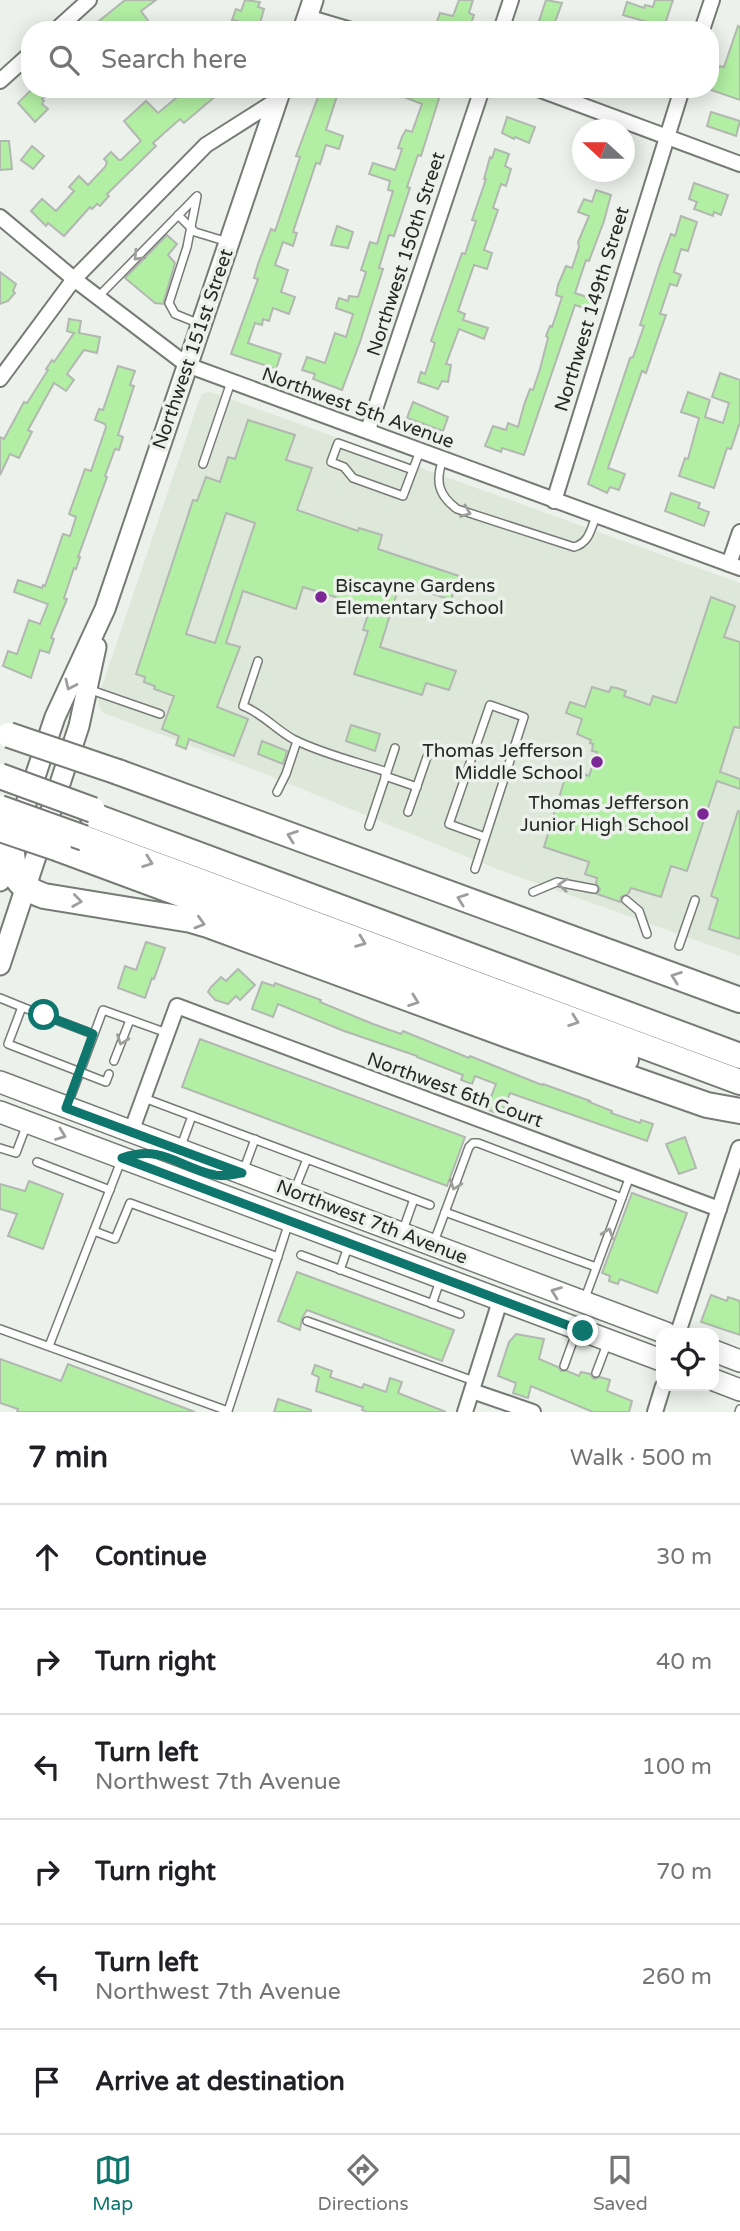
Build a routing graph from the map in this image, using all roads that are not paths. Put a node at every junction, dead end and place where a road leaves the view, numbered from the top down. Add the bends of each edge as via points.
1 (89, 0) edge
2 (511, 0) edge
3 (712, 0) edge
4 (66, 21) edge
5 (504, 21) edge
6 (705, 21) edge
7 (21, 62) edge
8 (0, 81) edge
9 (275, 98) edge
10 (278, 98) edge
11 (479, 98) edge
12 (562, 98) edge
13 (679, 98) edge
14 (666, 137) junction
15 (740, 164) edge
16 (178, 215) junction
17 (0, 216) edge
18 (190, 227) junction
19 (229, 242) junction
20 (74, 278) junction
21 (97, 297) junction
22 (201, 325) junction
23 (187, 365) junction
24 (0, 379) edge
25 (232, 382) junction
26 (368, 430) junction
27 (420, 450) junction
28 (443, 459) junction
29 (203, 464) dead end
30 (413, 470) junction
31 (554, 501) junction
32 (596, 516) junction
33 (740, 531) edge
34 (735, 566) edge
35 (105, 608) junction
36 (258, 661) dead end
37 (87, 688) junction
38 (160, 714) dead end
39 (55, 717) junction
40 (79, 726) junction
41 (4, 734) edge
42 (297, 741) junction
43 (394, 748) dead end
44 (426, 757) dead end
45 (386, 774) junction
46 (0, 776) edge
47 (0, 782) edge
48 (417, 787) junction
49 (277, 792) dead end
50 (0, 808) edge
51 (408, 812) dead end
52 (90, 821) junction
53 (369, 826) dead end
54 (5, 837) edge
55 (485, 837) junction
56 (475, 869) dead end
57 (0, 881) edge
58 (25, 889) junction
59 (594, 889) dead end
60 (533, 892) dead end
61 (626, 900) dead end
62 (695, 900) dead end
63 (647, 934) dead end
64 (679, 946) dead end
65 (0, 965) edge
66 (0, 998) edge
67 (740, 1000) edge
68 (22, 1007) junction
69 (44, 1015) junction
70 (57, 1020) junction
71 (130, 1020) junction
72 (40, 1024) dead end
73 (71, 1026) junction
74 (54, 1029) dead end
75 (167, 1033) junction
76 (93, 1034) junction
77 (68, 1035) dead end
78 (740, 1056) edge
79 (114, 1060) dead end
80 (80, 1072) junction
81 (109, 1074) dead end
82 (0, 1082) edge
83 (740, 1082) edge
84 (144, 1098) junction
85 (740, 1101) edge
86 (66, 1108) junction
87 (740, 1111) edge
88 (0, 1112) edge
89 (192, 1116) junction
90 (28, 1123) junction
91 (131, 1132) junction
92 (255, 1139) junction
93 (0, 1148) edge
94 (739, 1148) edge
95 (179, 1150) junction
96 (122, 1158) junction
97 (307, 1158) junction
98 (37, 1162) dead end
99 (242, 1173) junction
100 (630, 1176) junction
101 (110, 1190) junction
102 (294, 1193) junction
103 (622, 1198) junction
104 (414, 1199) junction
105 (430, 1205) dead end
106 (719, 1209) junction
107 (445, 1212) junction
108 (289, 1221) junction
109 (94, 1231) junction
110 (402, 1234) junction
111 (349, 1244) junction
112 (433, 1245) junction
113 (301, 1255) dead end
114 (278, 1257) junction
115 (596, 1267) junction
116 (340, 1269) junction
117 (441, 1279) junction
118 (500, 1301) junction
119 (583, 1302) junction
120 (432, 1304) junction
121 (460, 1314) dead end
122 (307, 1321) dead end
123 (680, 1328) edge
124 (0, 1329) edge
125 (578, 1329) junction
126 (656, 1329) edge
127 (608, 1340) junction
128 (49, 1346) junction
129 (719, 1353) edge
130 (656, 1358) edge
131 (740, 1361) edge
132 (564, 1366) dead end
133 (596, 1373) dead end
134 (719, 1382) edge
135 (473, 1386) junction
136 (740, 1390) edge
137 (661, 1391) edge
138 (228, 1411) edge
139 (465, 1412) edge
140 (534, 1412) edge
141 (655, 1412) edge

1 - 4 street
2 - 5 street
3 - 6 street
7 - 8 street
9 - 20 street via 206,145
10 - 19 street, Northwest 151st Street
11 - 26 street, Northwest 150th Street
12 - 14 street
13 - 14 street, Northwest 149th Street
14 - 15 street
14 - 31 street, Northwest 149th Street
16 - 18 lane
16 - 18 lane via 197,197
16 -> 21 lane
17 - 20 street, Northwest 5th Avenue
18 - 19 lane
18 - 22 lane via 170,303 175,314
19 - 22 street, Northwest 151st Street
20 - 21 street, Northwest 5th Avenue
20 - 24 street
21 - 23 street, Northwest 5th Avenue
22 - 23 street, Northwest 151st Street
23 - 25 street, Northwest 5th Avenue
23 - 35 street, Northwest 151st Street
25 - 26 street, Northwest 5th Avenue
25 - 29 lane
26 - 27 street, Northwest 5th Avenue
27 - 28 street, Northwest 5th Avenue
27 - 30 lane
28 - 31 street, Northwest 5th Avenue
28 -> 32 lane via 438,488 445,501 457,509 574,547 587,539
30 - 30 lane via 403,496 353,478 344,467 331,463 338,443
31 - 32 street, Northwest 5th Avenue
32 - 34 street, Northwest 5th Avenue
33 - 34 street
35 - 37 street, Northwest 151st Street
35 -> 39 street, Northwest 151st Street
36 - 42 lane via 243,706 257,710 275,729
37 - 38 lane
37 - 40 street, Northwest 151st Street
39 - 40 street
39 - 54 street, Northwest 151st Street
40 - 58 street, Northwest 151st Street
67 -> 41 highway, bridge
42 - 45 lane
42 - 49 lane
43 - 45 lane
44 - 48 lane
45 - 48 lane
45 - 53 lane
46 - 52 highway, bridge
47 - 52 highway, bridge
48 - 51 lane
50 - 52 highway, bridge
52 - 78 highway
52 -> 83 highway
54 - 57 street, Northwest 151st Street
54 - 58 highway via 16,878
54 - 85 highway, bridge via 59,849
55 - 55 lane via 524,717 490,705 449,824
55 - 56 lane
58 - 65 street, Northwest 151st Street
58 -> 87 highway via 208,925 526,1042 707,1105
59 -> 60 lane via 557,882
61 - 63 lane via 639,911
62 - 64 lane
66 - 68 lane
68 - 69 lane
68 - 80 lane via 8,1044
69 - 70 lane
69 - 72 lane
70 - 73 lane
70 - 74 lane
71 - 75 lane
71 - 76 lane via 103,1010
71 -> 79 lane
73 - 76 lane
73 - 77 lane
75 - 84 street
75 - 100 street, Northwest 6th Court via 177,1006
76 - 80 lane
80 - 81 lane via 106,1082
80 - 86 lane
82 - 86 main road, Northwest 7th Avenue
84 - 89 lane
84 - 91 street
86 - 91 main road, Northwest 7th Avenue
88 - 90 main road, Northwest 7th Avenue
89 - 92 lane
89 - 95 lane
90 - 93 lane via 16,1153
90 -> 96 main road, Northwest 7th Avenue
91 - 95 main road, Northwest 7th Avenue
92 - 97 lane
92 - 99 lane
94 - 106 street
95 - 99 main road, Northwest 7th Avenue
96 - 99 main road via 156,1153 217,1176
96 - 101 lane
96 - 108 main road, Northwest 7th Avenue
97 - 102 lane
97 - 104 lane
98 - 101 lane
99 - 102 main road, Northwest 7th Avenue
100 - 103 lane
100 - 106 street, Northwest 6th Court
101 - 109 lane
102 - 110 main road, Northwest 7th Avenue
103 -> 107 lane via 473,1143
115 -> 103 lane
104 - 105 lane
104 - 110 lane
106 - 123 street
107 - 112 lane
107 - 115 lane
108 - 111 main road, Northwest 7th Avenue
108 - 114 lane
109 - 114 lane via 115,1239 130,1203
109 - 128 lane
110 - 112 main road, Northwest 7th Avenue
111 - 116 lane
111 - 117 main road, Northwest 7th Avenue
119 -> 112 main road, Northwest 7th Avenue
113 - 116 lane
114 - 138 lane
115 - 119 lane
116 - 120 lane
117 - 118 main road, Northwest 7th Avenue
117 - 120 lane
118 - 125 main road, Northwest 7th Avenue
118 - 135 street
119 - 126 main road, Northwest 7th Avenue
120 - 121 lane
122 - 135 lane
124 - 128 lane
125 - 127 main road, Northwest 7th Avenue
125 - 132 lane
127 - 130 main road, Northwest 7th Avenue
127 - 133 lane
128 - 138 lane
129 - 131 main road
134 - 136 main road
135 - 139 street
135 - 140 street
137 - 141 street

